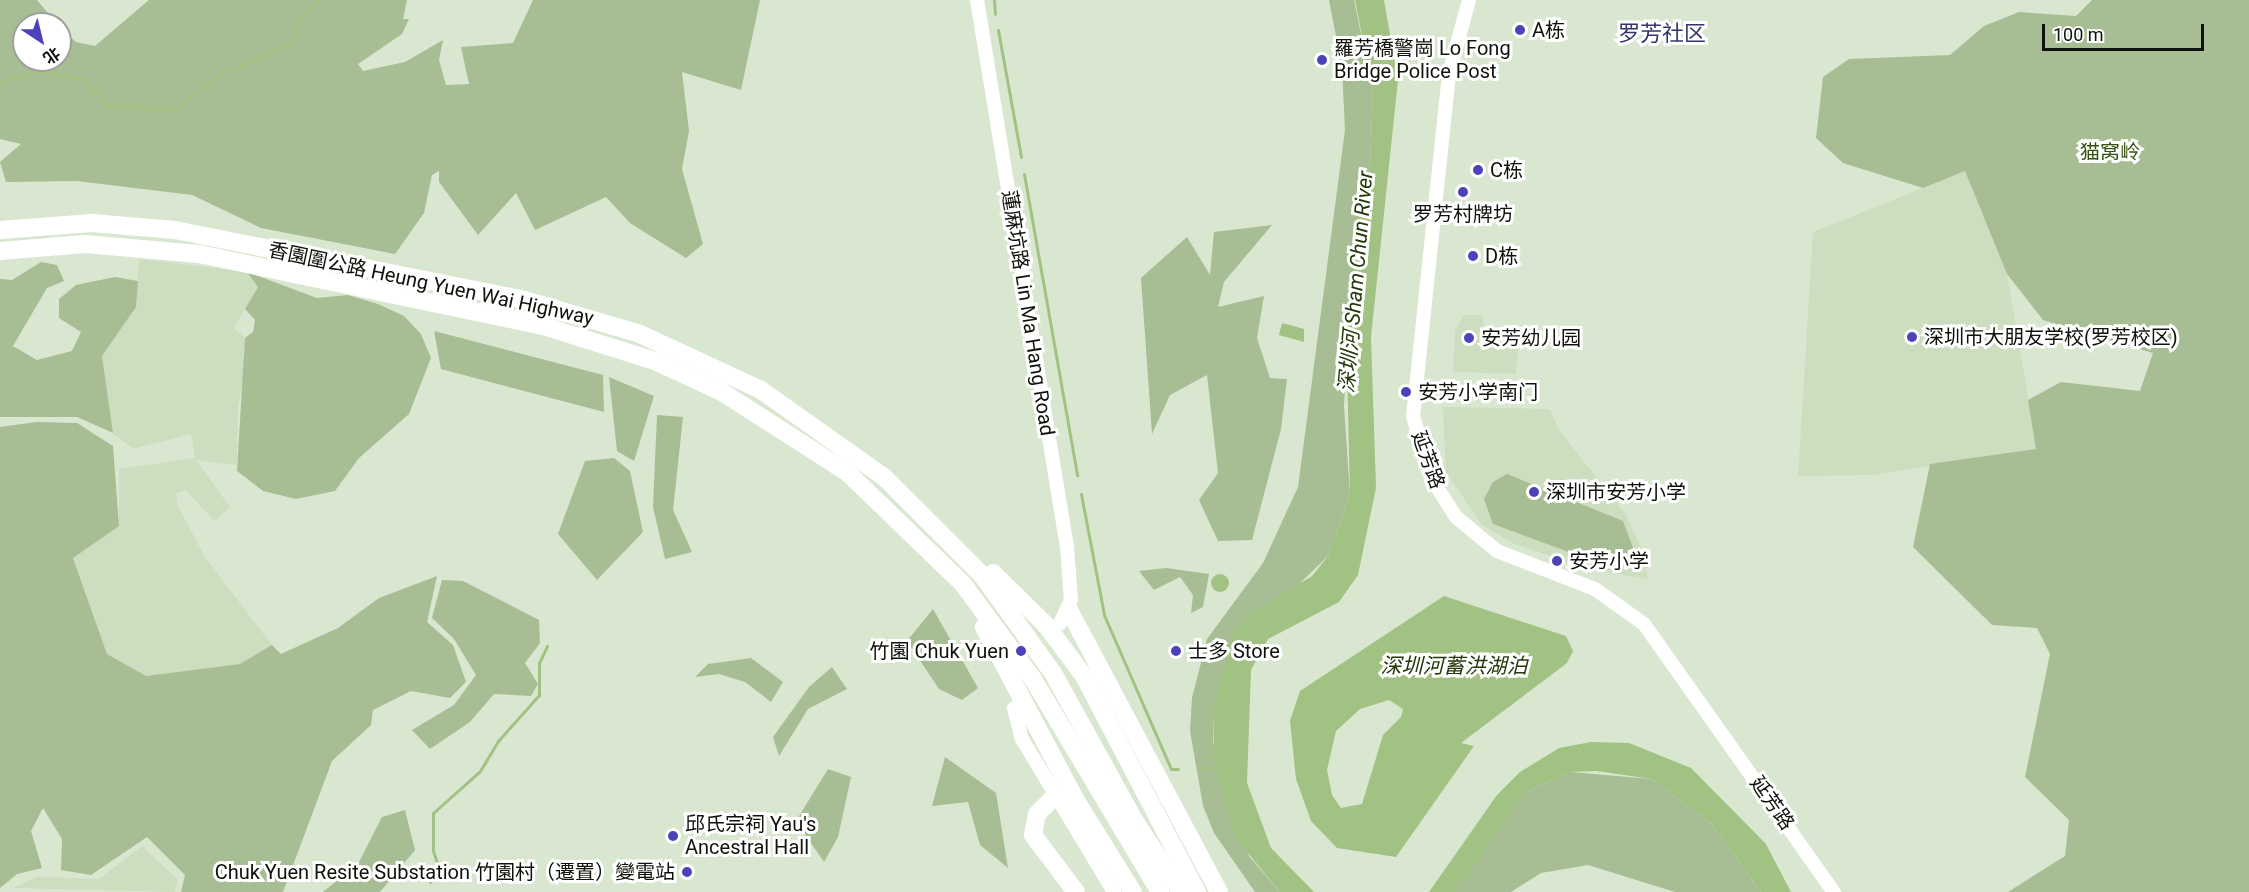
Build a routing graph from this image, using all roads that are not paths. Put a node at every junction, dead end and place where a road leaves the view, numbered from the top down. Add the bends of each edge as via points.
1 (976, 0) edge
2 (1469, 0) edge
3 (0, 230) edge
4 (0, 250) edge
5 (945, 534) junction
6 (963, 584) junction
7 (1065, 617) joint
8 (1014, 708) dead end
9 (1056, 796) junction
10 (1076, 892) edge
11 (1114, 892) edge
12 (1133, 892) edge
13 (1160, 892) edge
14 (1181, 892) edge
15 (1197, 892) edge
16 (1220, 892) edge
17 (1834, 892) edge

1 - 7 main road, 蓮麻坑路 Lin Ma Hang Road via 1067,547
2 - 17 main road, 延芳路 via 1449,74 1413,405 1419,448 1431,478 1456,517 1497,551 1595,589 1644,624
3 - 5 highway, 香園圍公路 Heung Yuen Wai Highway via 92,223 175,230 524,300 612,324 698,358 795,411 868,463
4 - 6 highway, 香園圍公路 Heung Yuen Wai Highway via 104,244 199,254 512,318 624,350 722,392 818,451 897,515
5 - 14 highway, 香園圍公路 Heung Yuen Wai Highway via 1026,632
5 - 15 highway via 1046,625 1094,693
6 - 12 highway via 1063,777
6 - 13 highway, 香園圍公路 Heung Yuen Wai Highway via 1033,679
7 - 16 highway
8 - 9 main road via 1019,733
9 - 10 highway via 1037,814 1033,835
9 - 11 main road

